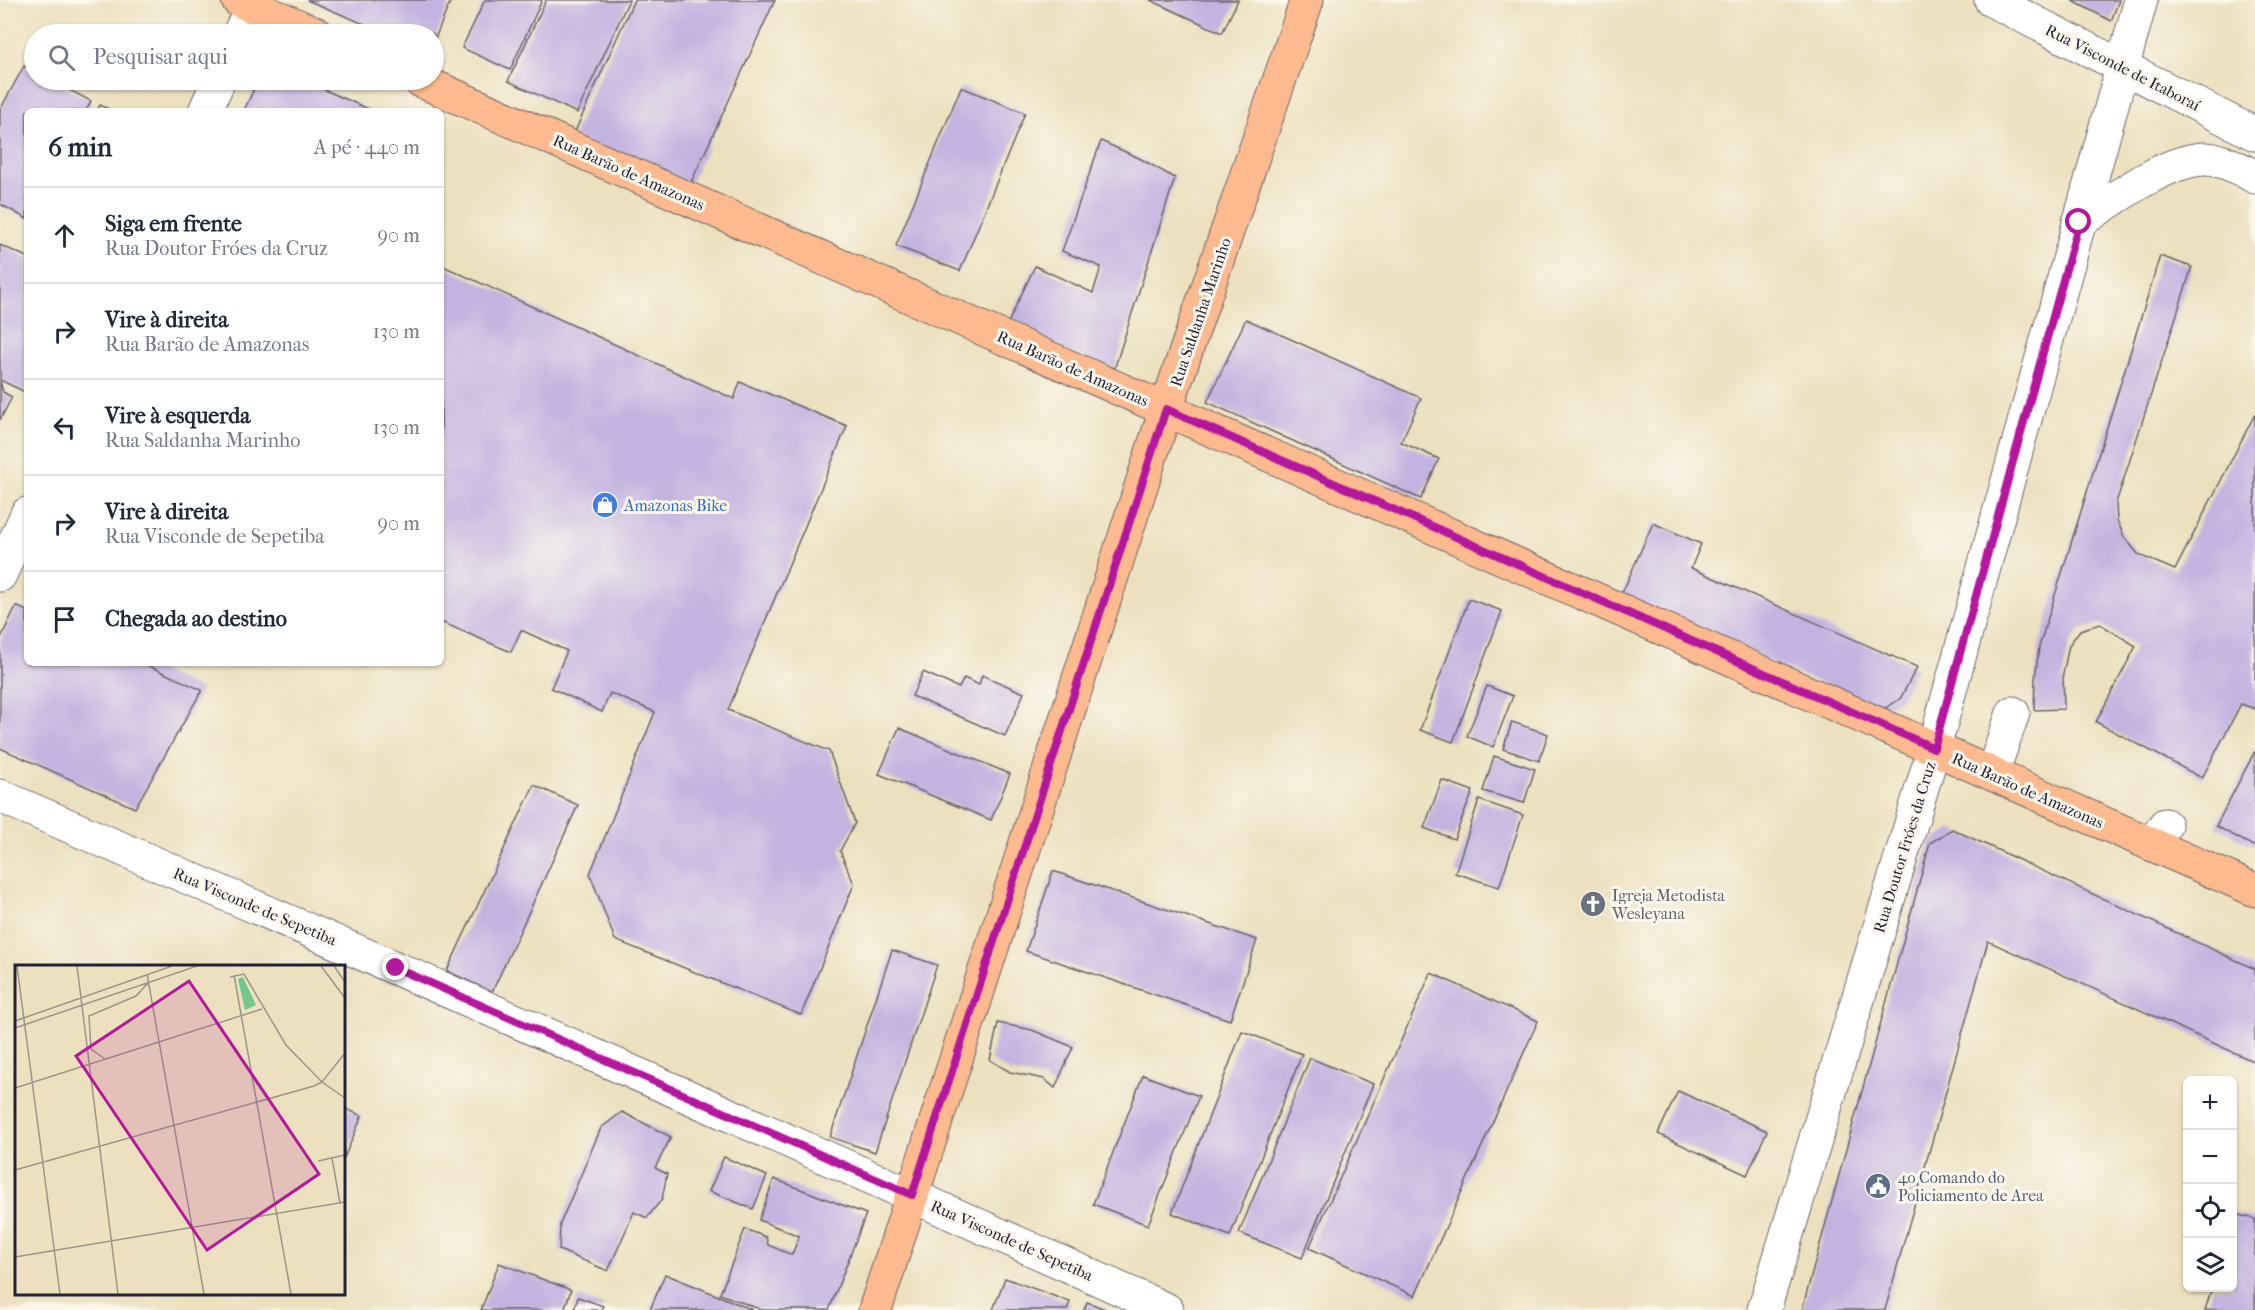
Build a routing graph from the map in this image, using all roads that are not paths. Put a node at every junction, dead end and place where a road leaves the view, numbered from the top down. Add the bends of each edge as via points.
1 (1307, 0) edge
2 (1991, 0) edge
3 (2140, 0) edge
4 (246, 10) edge
5 (287, 24) edge
6 (2121, 68) junction
7 (214, 90) edge
8 (442, 90) edge
9 (206, 108) edge
10 (2255, 134) edge
11 (2255, 177) edge
12 (2079, 222) junction
13 (1166, 409) junction
14 (24, 521) edge
15 (0, 575) edge
16 (2013, 713) dead end
17 (1934, 748) junction
18 (1992, 774) junction
19 (0, 796) edge
20 (2255, 890) edge
21 (912, 1195) junction
22 (875, 1310) edge
23 (1167, 1310) edge
24 (1764, 1310) edge

1 - 13 main road, Rua Saldanha Marinho
2 - 6 street, Rua Visconde de Itaboraí
3 - 6 street, Rua Doutor Fróes da Cruz
4 - 5 main road
6 - 10 street, Rua Visconde de Itaboraí
6 - 12 street, Rua Doutor Fróes da Cruz
7 - 9 street
8 - 13 main road, Rua Barão de Amazonas
11 - 12 street via 2230,164 2203,159 2163,169
12 - 17 street, Rua Doutor Fróes da Cruz
13 - 17 main road, Rua Barão de Amazonas
13 - 21 main road, Rua Saldanha Marinho
14 - 15 street
16 - 18 street
17 - 18 main road, Rua Barão de Amazonas
17 - 24 street, Rua Doutor Fróes da Cruz
18 - 20 main road, Rua Barão de Amazonas via 2158,835
19 - 21 street, Rua Visconde de Sepetiba
21 - 22 main road, Rua Saldanha Marinho
21 - 23 street, Rua Visconde de Sepetiba

